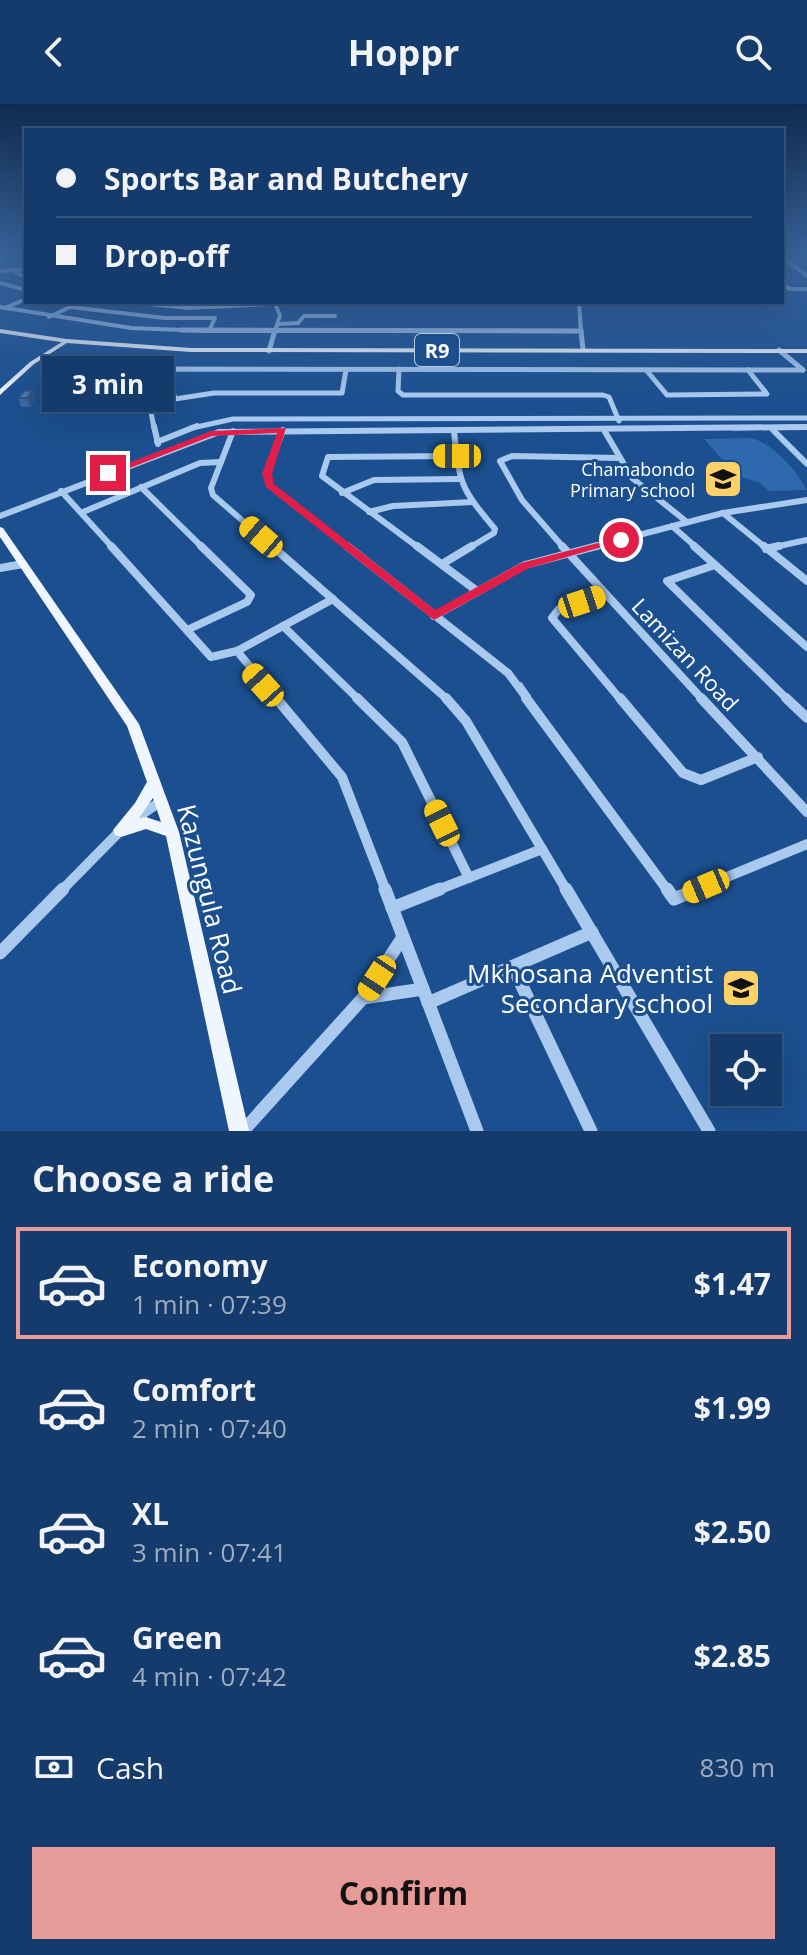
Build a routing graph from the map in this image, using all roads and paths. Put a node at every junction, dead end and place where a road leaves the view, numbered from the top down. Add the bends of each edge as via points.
1 (77, 304) edge
2 (151, 304) edge
3 (180, 304) edge
4 (250, 304) edge
5 (275, 304) edge
6 (579, 304) edge
7 (70, 307) junction
8 (176, 307) junction
9 (2, 308) edge
10 (335, 316) dead end
11 (49, 317) junction
12 (278, 324) junction
13 (0, 331) edge
14 (209, 331) junction
15 (275, 331) junction
16 (581, 331) junction
17 (67, 341) junction
18 (583, 350) junction
19 (779, 350) junction
20 (269, 351) junction
21 (807, 351) edge
22 (399, 369) junction
23 (346, 370) junction
24 (748, 370) junction
25 (647, 371) junction
26 (805, 371) edge
27 (0, 393) edge
28 (175, 398) junction
29 (807, 418) edge
30 (619, 421) junction
31 (807, 427) edge
32 (283, 430) junction
33 (604, 430) junction
34 (773, 430) junction
35 (233, 431) junction
36 (454, 431) junction
37 (157, 442) junction
38 (162, 452) junction
39 (457, 456) junction
40 (619, 458) junction
41 (221, 462) junction
42 (807, 464) edge
43 (459, 479) junction
44 (141, 487) junction
45 (61, 491) junction
46 (342, 493) junction
47 (807, 500) edge
48 (473, 502) junction
49 (83, 512) junction
50 (369, 512) junction
51 (723, 513) junction
52 (0, 516) edge
53 (687, 522) junction
54 (672, 526) junction
55 (0, 530) edge
56 (807, 540) edge
57 (766, 549) junction
58 (569, 555) junction
59 (23, 564) junction
60 (442, 564) junction
61 (715, 565) junction
62 (0, 568) edge
63 (807, 581) edge
64 (477, 591) junction
65 (605, 594) junction
66 (333, 599) junction
67 (434, 616) junction
68 (283, 626) junction
69 (187, 630) junction
70 (807, 647) edge
71 (237, 651) junction
72 (807, 718) edge
73 (758, 757) junction
74 (154, 782) junction
75 (161, 801) junction
76 (807, 812) edge
77 (120, 830) junction
78 (172, 832) junction
79 (807, 844) edge
80 (542, 849) junction
81 (469, 878) junction
82 (392, 908) junction
83 (592, 932) junction
84 (403, 937) junction
85 (0, 953) edge
86 (513, 967) junction
87 (425, 996) junction
88 (363, 998) junction
89 (241, 1131) edge
90 (477, 1131) edge
91 (591, 1131) edge
92 (709, 1131) edge

1 - 7 street
2 - 8 street
3 - 8 street
4 - 8 street
5 - 12 street
6 - 16 street
7 - 11 street
7 - 14 street via 215,318
9 - 11 street
10 - 12 street via 304,316 298,323
11 - 14 street
12 - 15 street
13 - 17 highway, R9
14 - 15 street
15 - 16 street
15 - 20 street
16 - 18 street
17 - 20 highway, R9
17 - 27 main road via 32,363
18 - 19 highway, R9
18 - 20 highway, R9
19 - 21 highway, R9
19 - 26 street
22 - 23 street
22 - 25 street
22 - 30 street via 398,391 403,395 603,395 609,397
23 - 28 street via 342,393 334,395 214,393
23 - 28 street via 172,369 166,373
24 - 25 street
24 - 25 street via 767,394 667,395
24 - 26 street
28 - 37 street via 151,404
29 - 30 street
30 - 37 street via 233,419 203,423
31 - 34 street
32 - 35 street
32 - 36 street
32 - 67 street via 267,474 269,485
33 - 34 street
33 - 36 street
33 - 40 street
34 - 42 street
35 - 38 street
35 - 41 street
36 - 39 street
37 - 38 street
38 - 45 street
39 - 43 street
39 - 46 street via 330,456 322,476
40 - 53 street via 632,478
40 - 58 street, Lamizan Road via 512,456 500,461 507,481
41 - 44 street via 200,463
41 - 66 street via 213,495
43 - 46 street via 374,480
43 - 48 street
44 - 49 street
44 - 69 street via 251,595 247,602
45 - 49 street
45 - 52 street
46 - 50 street
47 - 51 street
48 - 50 street
48 - 60 street via 494,533
49 - 69 street
50 - 60 street
51 - 53 street
51 - 57 street
53 - 54 street
54 - 58 street
54 - 61 street
55 - 59 main road, Kazungula Road
56 - 57 street
57 - 63 street
58 - 64 street via 525,565
58 - 65 street, Lamizan Road
59 - 62 street
59 - 74 main road, Kazungula Road via 133,724
60 - 64 street
61 - 70 street
61 - 72 street via 667,581
64 - 67 street
65 - 73 street, Lamizan Road
65 - 73 street via 559,609 552,618 683,773 701,780
66 - 68 street
66 - 80 street via 466,721
67 - 79 street via 520,685 674,899
68 - 71 street
68 - 81 street via 402,742
69 - 71 street via 211,657
71 - 82 street via 336,767
73 - 76 street, Lamizan Road
74 - 75 main road, Kazungula Road
74 - 77 main road
75 - 77 street
75 - 78 main road, Kazungula Road
77 - 78 main road via 146,823
77 - 85 street
78 - 89 main road, Kazungula Road
80 - 81 street
80 - 83 street
81 - 82 street
82 - 84 street
83 - 86 street
83 - 92 street
84 - 87 street
84 - 88 street
86 - 87 street
86 - 91 street
87 - 88 street
87 - 90 street
88 - 89 street

